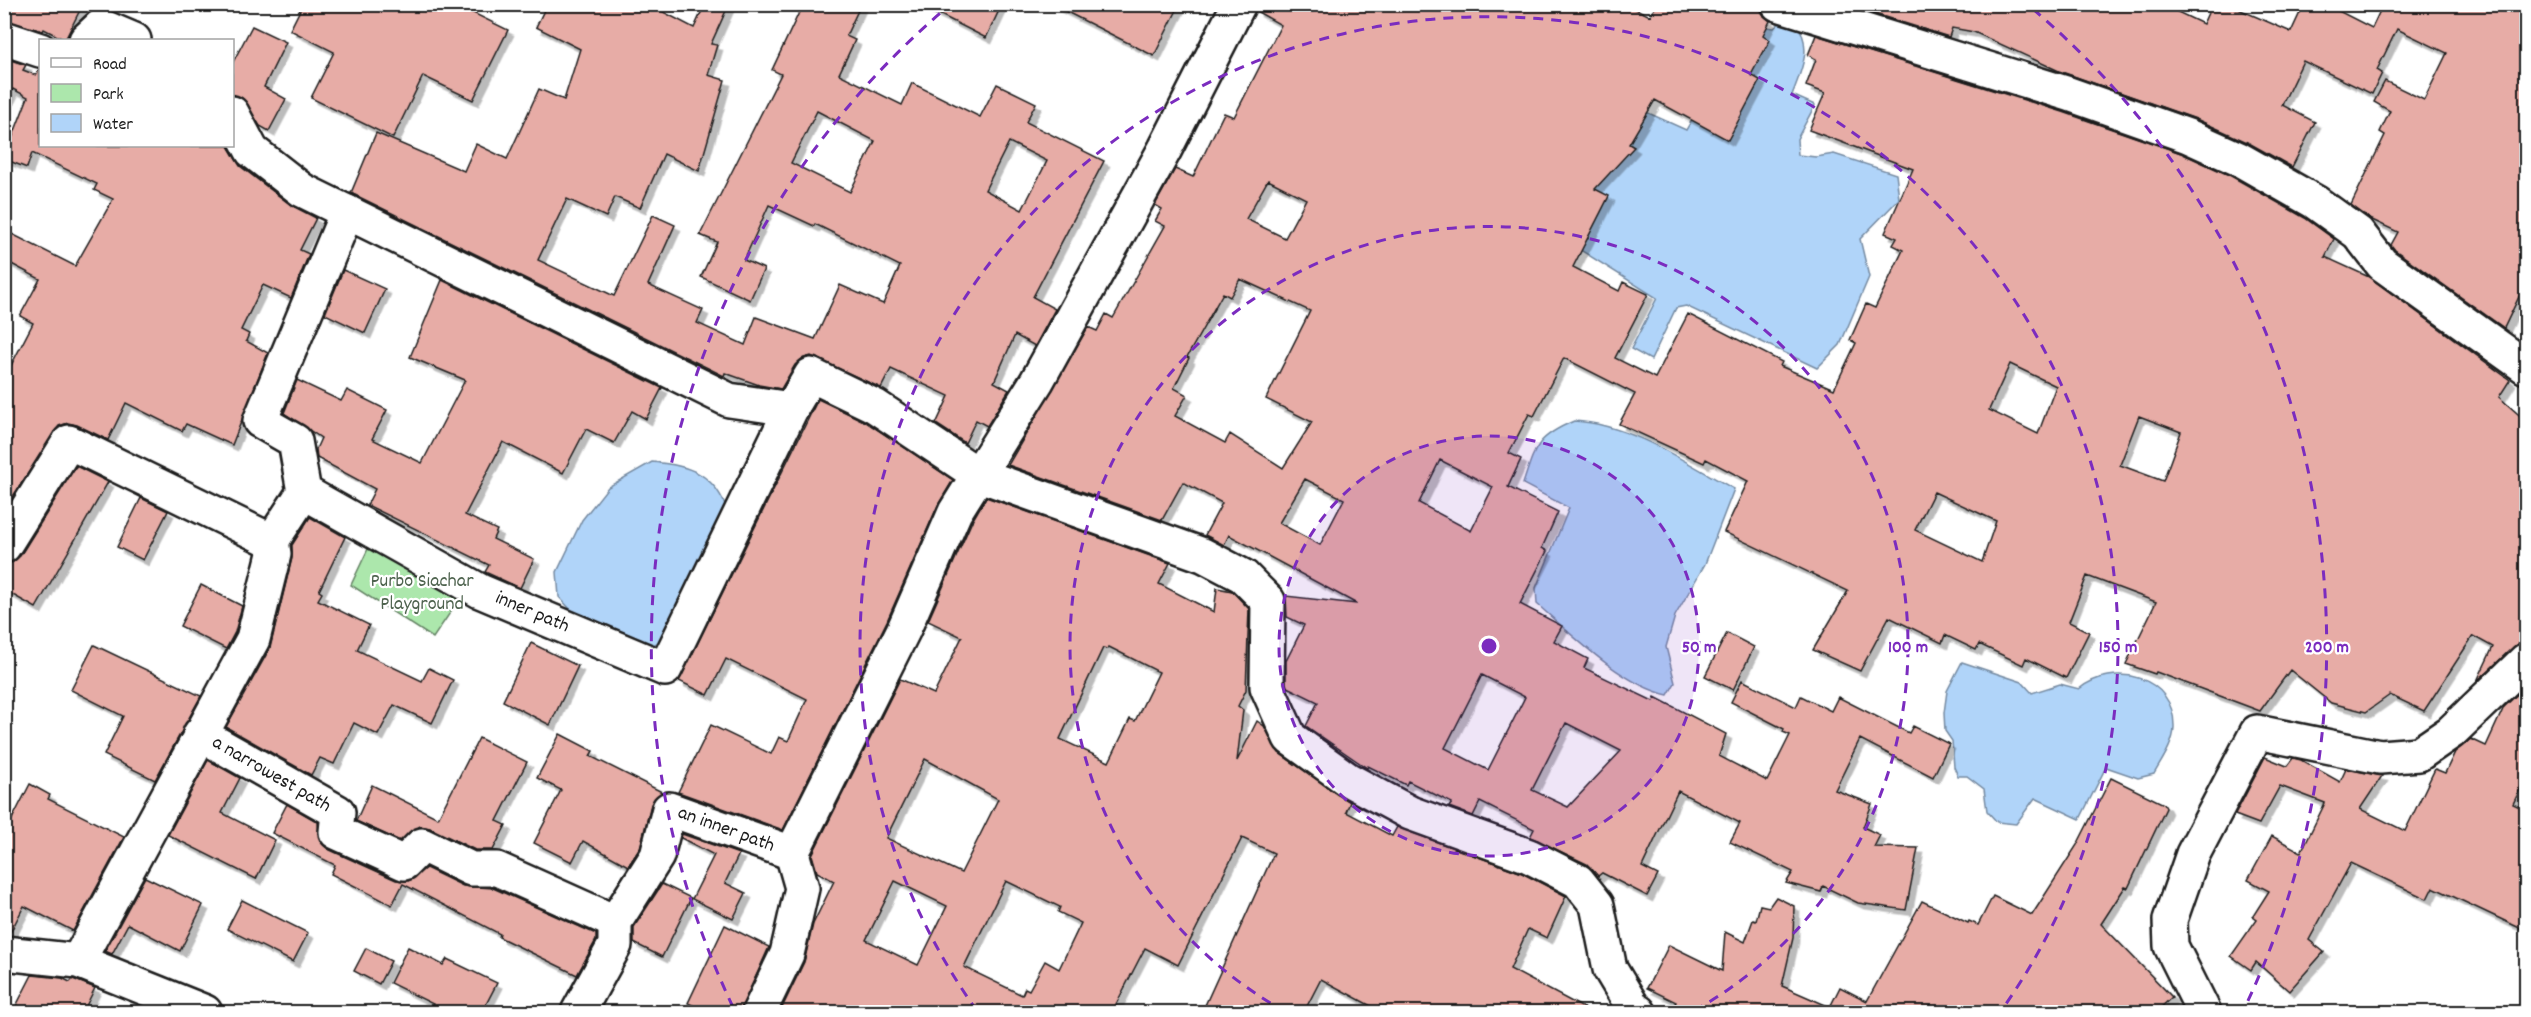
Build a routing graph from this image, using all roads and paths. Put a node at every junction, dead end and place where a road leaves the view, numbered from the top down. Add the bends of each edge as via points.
1 (1239, 4) edge
2 (1778, 4) edge
3 (4, 38) edge
4 (87, 39) edge
5 (132, 39) edge
6 (39, 50) edge
7 (234, 117) edge
8 (347, 212) junction
9 (2526, 367) edge
10 (791, 409) junction
11 (977, 474) junction
12 (304, 492) junction
13 (272, 541) junction
14 (4, 546) edge
15 (2526, 660) edge
16 (200, 734) junction
17 (792, 853) junction
18 (615, 922) junction
19 (4, 953) edge
20 (78, 961) junction
21 (205, 1012) edge
22 (578, 1012) edge
23 (759, 1012) edge
24 (1639, 1012) edge
25 (2204, 1012) edge

1 - 11 street via 1165,149 1037,381
2 - 9 street via 2069,94 2188,136 2239,159 2315,202 2358,233 2382,264
3 - 6 street
4 - 5 street via 101,26
7 - 8 street via 252,150 302,190
8 - 10 street via 729,400
8 - 12 street via 260,421 296,441
10 - 11 street via 811,375 875,406
10 - 12 street, inner path via 665,669 480,591
11 - 17 street via 955,512 904,629
11 - 24 street via 1203,555 1243,576 1268,601 1267,687 1290,738 1347,779 1410,813 1529,856 1578,881 1597,905 1610,969
12 - 13 street
13 - 14 street via 69,442
13 - 16 street via 274,554 253,639
15 - 25 street via 2451,732 2419,754 2380,756 2257,732 2193,854 2170,920 2171,946
16 - 18 street, a narrowest path via 338,812 336,832 355,841 404,863 422,845 471,869 497,869
16 - 20 street
17 - 18 street, an inner path via 669,809 657,856
17 - 23 street via 802,888 787,954
18 - 22 street, an inner path via 615,945
19 - 20 street
20 - 21 street

